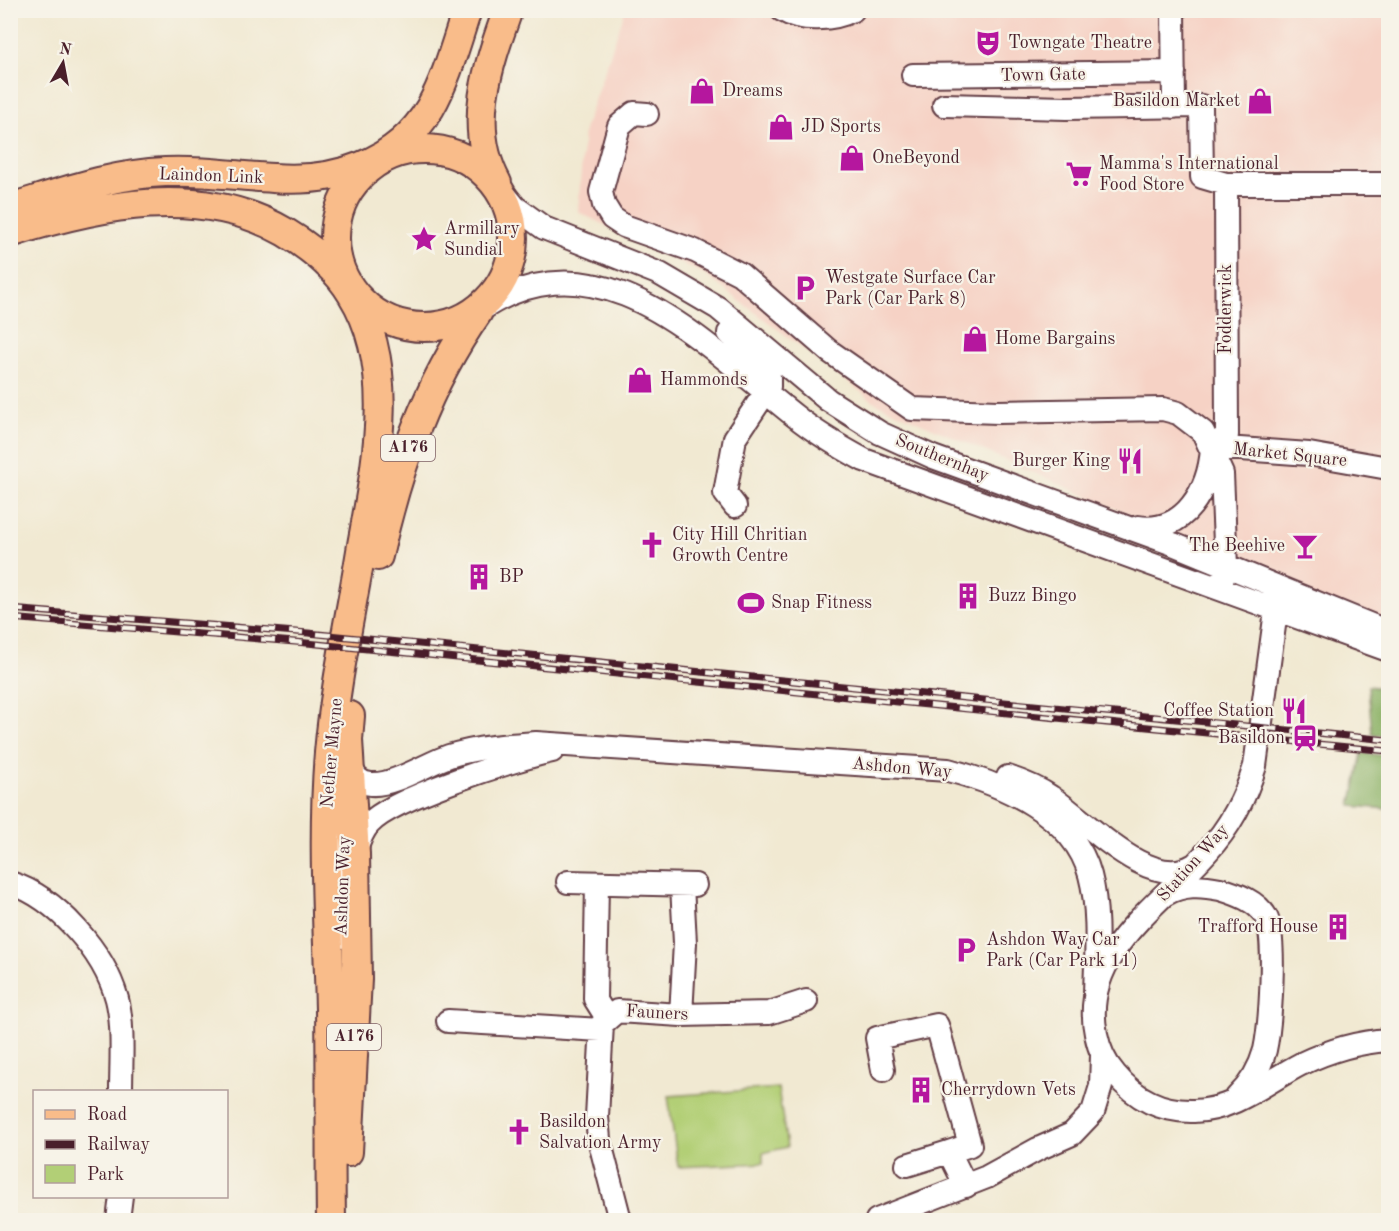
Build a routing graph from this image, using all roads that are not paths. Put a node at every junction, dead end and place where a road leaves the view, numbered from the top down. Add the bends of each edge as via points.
1 (467, 10) edge
2 (508, 10) edge
3 (782, 10) edge
4 (853, 10) edge
5 (1173, 10) edge
6 (1174, 72) junction
7 (913, 75) dead end
8 (944, 105) dead end
9 (1174, 107) junction
10 (647, 114) dead end
11 (377, 160) junction
12 (1226, 184) junction
13 (1389, 184) edge
14 (501, 190) junction
15 (10, 208) edge
16 (10, 233) edge
17 (660, 274) junction
18 (352, 293) junction
19 (478, 312) junction
20 (767, 393) junction
21 (1219, 441) junction
22 (1389, 468) edge
23 (724, 501) dead end
24 (1122, 525) junction
25 (1226, 566) junction
26 (1259, 580) junction
27 (1197, 582) junction
28 (1302, 598) junction
29 (1276, 610) junction
30 (1389, 632) edge
31 (1389, 650) edge
32 (589, 747) junction
33 (350, 764) junction
34 (948, 770) junction
35 (386, 782) junction
36 (352, 803) junction
37 (355, 854) junction
38 (1196, 865) junction
39 (568, 882) dead end
40 (10, 883) edge
41 (597, 883) junction
42 (1164, 895) junction
43 (1095, 994) junction
44 (806, 1001) dead end
45 (330, 1008) junction
46 (681, 1015) junction
47 (448, 1021) dead end
48 (604, 1024) junction
49 (1389, 1040) edge
50 (1102, 1054) junction
51 (883, 1070) dead end
52 (121, 1090) edge
53 (1232, 1103) junction
54 (949, 1152) junction
55 (907, 1165) dead end
56 (966, 1186) junction
57 (121, 1198) edge
58 (118, 1221) edge
59 (330, 1221) edge
60 (348, 1221) edge
61 (620, 1221) edge
62 (877, 1221) edge

1 - 11 main road, A176 via 429,110 407,136
2 - 14 main road, A176 via 491,62 480,122 485,158
3 - 4 street via 801,16 837,18
5 - 6 street
6 - 7 street, Town Gate
6 - 9 street
8 - 9 street, Town Gate
9 - 12 street, Town Gate via 1201,106 1202,177
10 - 21 street via 634,113 620,126 601,192 612,218 740,274 829,351 912,409 1163,409 1191,420
11 - 14 main road, A176 via 405,152 444,153 474,166
11 - 15 main road, Laindon Link via 318,178 192,171 130,176
11 - 18 main road, A176 via 357,178 336,226 339,263
12 - 13 street
12 - 21 street, Fodderwick
14 - 17 street, Southernhay via 515,207 544,228
14 - 19 main road, A176 via 510,220 509,251 502,276
16 - 18 main road, Laindon Link via 102,209 143,203 173,202 229,210 256,217 296,239 315,253
17 - 20 street, Southernhay via 710,314 763,366 769,376
17 - 24 street, Southernhay via 718,308 828,400 874,430 933,457
18 - 19 main road, A176 via 379,316 416,327 449,324
18 - 45 main road, Nether Mayne / A176 via 375,354 379,420 329,753 325,894
19 - 20 street, Southernhay via 528,285 566,281 606,288 694,333
19 - 33 main road, Nether Mayne / A176 via 437,380 394,491 355,676 349,725
20 - 23 street via 735,438
20 - 27 street, Southernhay via 817,432 887,471
21 - 22 street, Market Square
21 - 24 street, Fodderwick via 1203,486 1182,516 1161,528
21 - 25 street, Fodderwick
24 - 25 street, Southernhay
25 - 26 street, Southernhay
25 - 27 street via 1222,580 1217,583
26 - 28 street, Southernhay
26 - 29 street via 1271,593
27 - 29 street, Southernhay
28 - 29 street via 1286,601
28 - 30 street, Southernhay
29 - 31 street, Southernhay
29 - 38 street, Station Way via 1250,784 1229,825
32 - 34 street, Ashdon Way
32 - 35 street, Ashdon Way via 536,743 478,749
32 - 37 street, Ashdon Way via 539,754 407,800 368,825
33 - 35 street, Ashdon Way via 362,783
33 - 36 main road, Nether Mayne / A176
34 - 38 street via 990,773 1026,783 1048,794 1126,854 1160,872 1181,872
34 - 43 street, Ashdon Way via 981,778 1024,799 1061,828 1075,845 1090,873 1095,904
35 - 36 street, Ashdon Way
36 - 37 main road, Nether Mayne / A176
36 - 45 street, Ashdon Way via 342,843 341,952
37 - 60 main road, Nether Mayne / A176 via 357,979
38 - 42 street, Station Way
39 - 41 street
40 - 52 street via 26,888 67,918 96,954 117,999
41 - 46 street via 689,885
41 - 48 street via 595,999
42 - 43 street, Station Way via 1113,952 1103,967
42 - 53 street via 1195,886 1230,892 1257,906 1270,929 1270,995 1264,1051 1252,1079
43 - 50 street via 1094,1025
44 - 46 street, Fauners via 769,1013
45 - 59 main road, Nether Mayne / A176
46 - 48 street, Fauners via 617,1011
47 - 48 street
48 - 61 street, Fauners via 597,1117
49 - 53 street via 1323,1054
50 - 53 street via 1125,1087 1161,1108 1196,1111
50 - 56 street via 1098,1098 1083,1124 1072,1134
51 - 54 street via 878,1038 937,1025 970,1145
54 - 55 street
54 - 56 street
56 - 62 street
57 - 58 street

